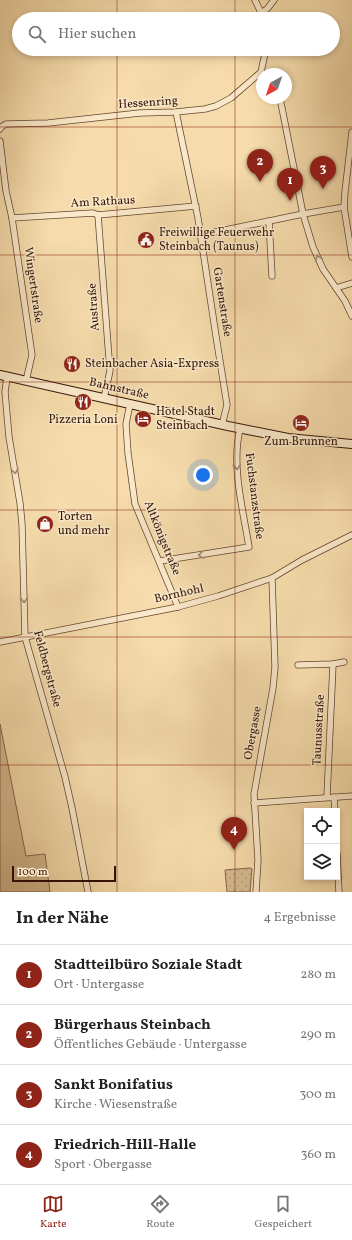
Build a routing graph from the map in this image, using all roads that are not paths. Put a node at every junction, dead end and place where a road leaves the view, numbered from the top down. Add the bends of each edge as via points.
1 (255, 0) edge
2 (274, 0) edge
3 (261, 12) joint
4 (265, 56) edge
5 (263, 68) edge
6 (256, 78) edge
7 (281, 104) edge
8 (176, 112) junction
9 (0, 128) edge
10 (352, 132) edge
11 (0, 141) edge
12 (3, 192) edge
13 (196, 206) junction
14 (344, 207) junction
15 (303, 214) junction
16 (98, 215) junction
17 (12, 218) junction
18 (268, 221) junction
19 (201, 235) junction
20 (352, 257) edge
21 (272, 276) dead end
22 (352, 283) edge
23 (336, 288) junction
24 (352, 316) edge
25 (4, 376) edge
26 (26, 381) junction
27 (104, 398) junction
28 (130, 404) junction
29 (222, 425) junction
30 (240, 429) junction
31 (352, 444) edge
32 (352, 534) edge
33 (160, 561) junction
34 (272, 578) junction
35 (178, 607) junction
36 (25, 637) junction
37 (0, 642) edge
38 (344, 662) dead end
39 (334, 664) junction
40 (298, 665) dead end
41 (334, 796) junction
42 (352, 796) edge
43 (327, 797) junction
44 (254, 803) junction
45 (335, 808) edge
46 (338, 880) edge
47 (88, 892) edge
48 (256, 892) edge
49 (339, 892) edge

1 - 3 street
2 - 3 street
4 - 5 street, Hessenring
6 - 8 street, Hessenring via 225,102 205,109
7 - 15 street
8 - 9 street, Hessenring via 6,124
8 - 13 street, Gartenstraße
10 - 14 street
11 - 12 street, Wingertstraße
12 - 17 street, Wingertstraße
13 - 16 street, Am Rathaus
13 - 19 street, Gartenstraße
14 - 15 street
14 - 20 street
15 - 18 street
23 -> 15 street via 323,269 313,247
16 - 17 street, Am Rathaus via 93,213
16 - 27 street, Austraße via 110,371
17 - 26 street, Wingertstraße via 32,354
18 - 19 street
18 - 21 street
19 - 29 street, Gartenstraße via 226,405
22 - 23 street
23 - 24 street
25 - 26 main road, Bahnstraße
25 -> 36 street, Feldbergstraße via 9,437 22,524
26 - 27 main road, Bahnstraße
27 - 28 main road, Bahnstraße
28 - 29 main road, Bahnstraße
28 - 33 street, Altkönigstraße via 126,424 134,495 137,509
29 - 30 main road, Bahnstraße
30 - 31 main road, Bahnstraße via 288,438
30 -> 33 street, Fuchstanzstraße via 236,463 249,548
32 - 34 street, Bornhohl
33 - 35 street, Altkönigstraße
34 - 35 street, Bornhohl
34 - 44 street, Obergasse via 275,667 255,783
35 - 36 street, Bornhohl
36 - 37 street, Bornhohl
36 - 47 street, Feldbergstraße via 65,777
38 - 39 street
39 - 40 street
39 - 43 street, Taunusstraße
41 - 42 street
41 - 43 street
41 - 45 street
43 - 44 street
44 - 48 street, Obergasse via 258,860
46 - 49 street

